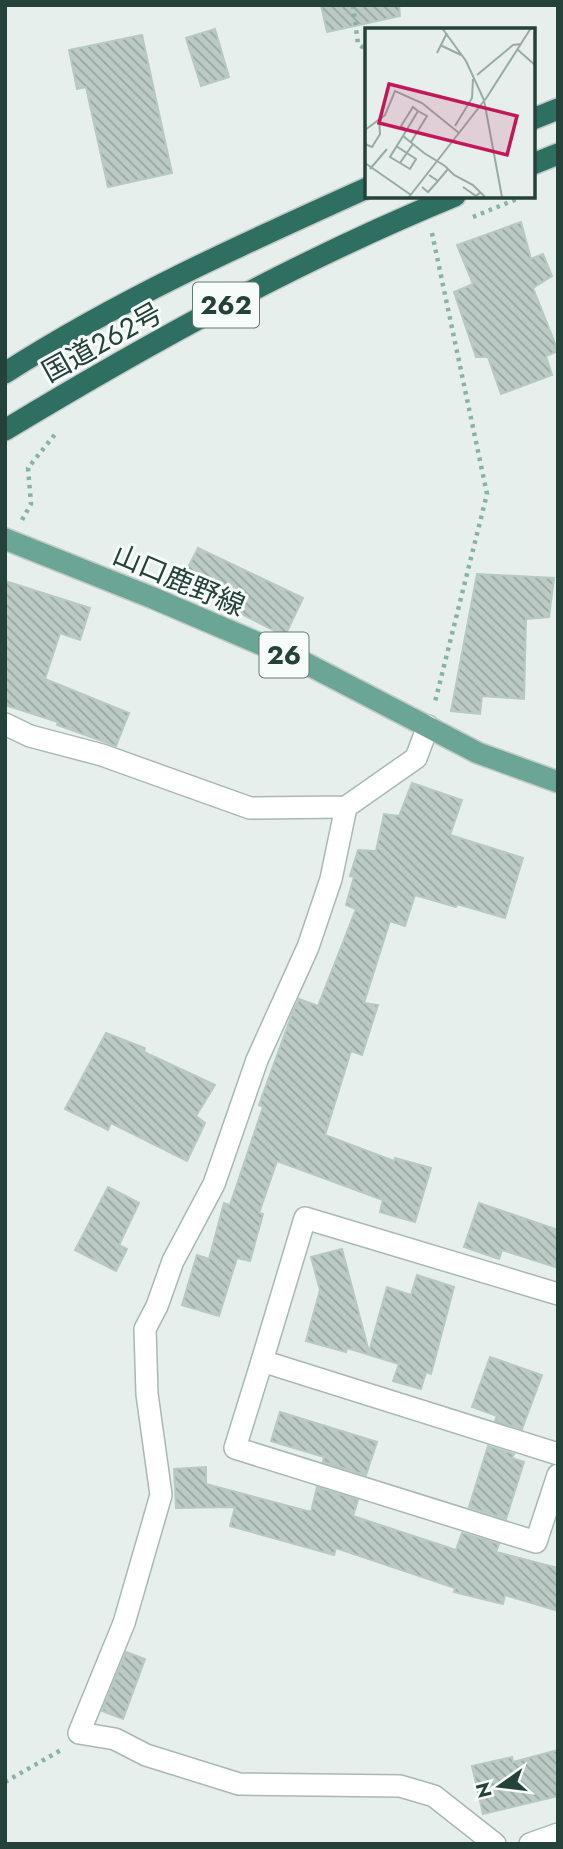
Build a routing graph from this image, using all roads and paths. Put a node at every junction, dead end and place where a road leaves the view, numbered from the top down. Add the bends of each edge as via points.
1 (353, 5) edge
2 (365, 49) edge
3 (558, 109) edge
4 (535, 118) edge
5 (558, 154) edge
6 (535, 163) edge
7 (365, 189) edge
8 (450, 198) edge
9 (519, 198) edge
10 (426, 208) junction
11 (466, 219) dead end
12 (443, 229) dead end
13 (432, 233) junction
14 (419, 239) dead end
15 (5, 373) edge
16 (58, 429) dead end
17 (5, 430) edge
18 (31, 504) dead end
19 (5, 539) edge
20 (5, 724) edge
21 (428, 726) junction
22 (558, 782) edge
23 (346, 807) junction
24 (558, 1294) edge
25 (262, 1360) junction
26 (558, 1454) edge
27 (558, 1475) edge
28 (79, 1733) junction
29 (5, 1782) edge
30 (558, 1834) edge
31 (495, 1844) edge
32 (530, 1844) edge

1 - 2 path via 358,44
3 - 4 highway
5 - 6 highway
7 - 15 highway, 国道262号 / 262 via 108,310
8 - 10 highway, 国道262号 / 262
9 - 11 path
10 - 13 path
10 - 17 highway, 国道262号 / 262 via 228,305
12 - 13 path
13 - 14 path
13 - 21 path via 487,494
16 - 18 path via 28,468
19 - 21 main road, 山口鹿野線 / 26 via 307,664
20 - 23 street via 250,808
21 - 22 main road, 山口鹿野線 / 26 via 478,753
21 - 23 street via 416,758
23 - 28 street via 331,879 308,947 257,1060 214,1184 173,1261 145,1329 147,1394 161,1495 124,1623
24 - 25 street via 305,1218
25 - 26 street
25 - 27 street via 235,1448 536,1542
28 - 29 path via 74,1742
28 - 31 street via 116,1739 146,1755 239,1784 400,1786 434,1796
30 - 32 street

